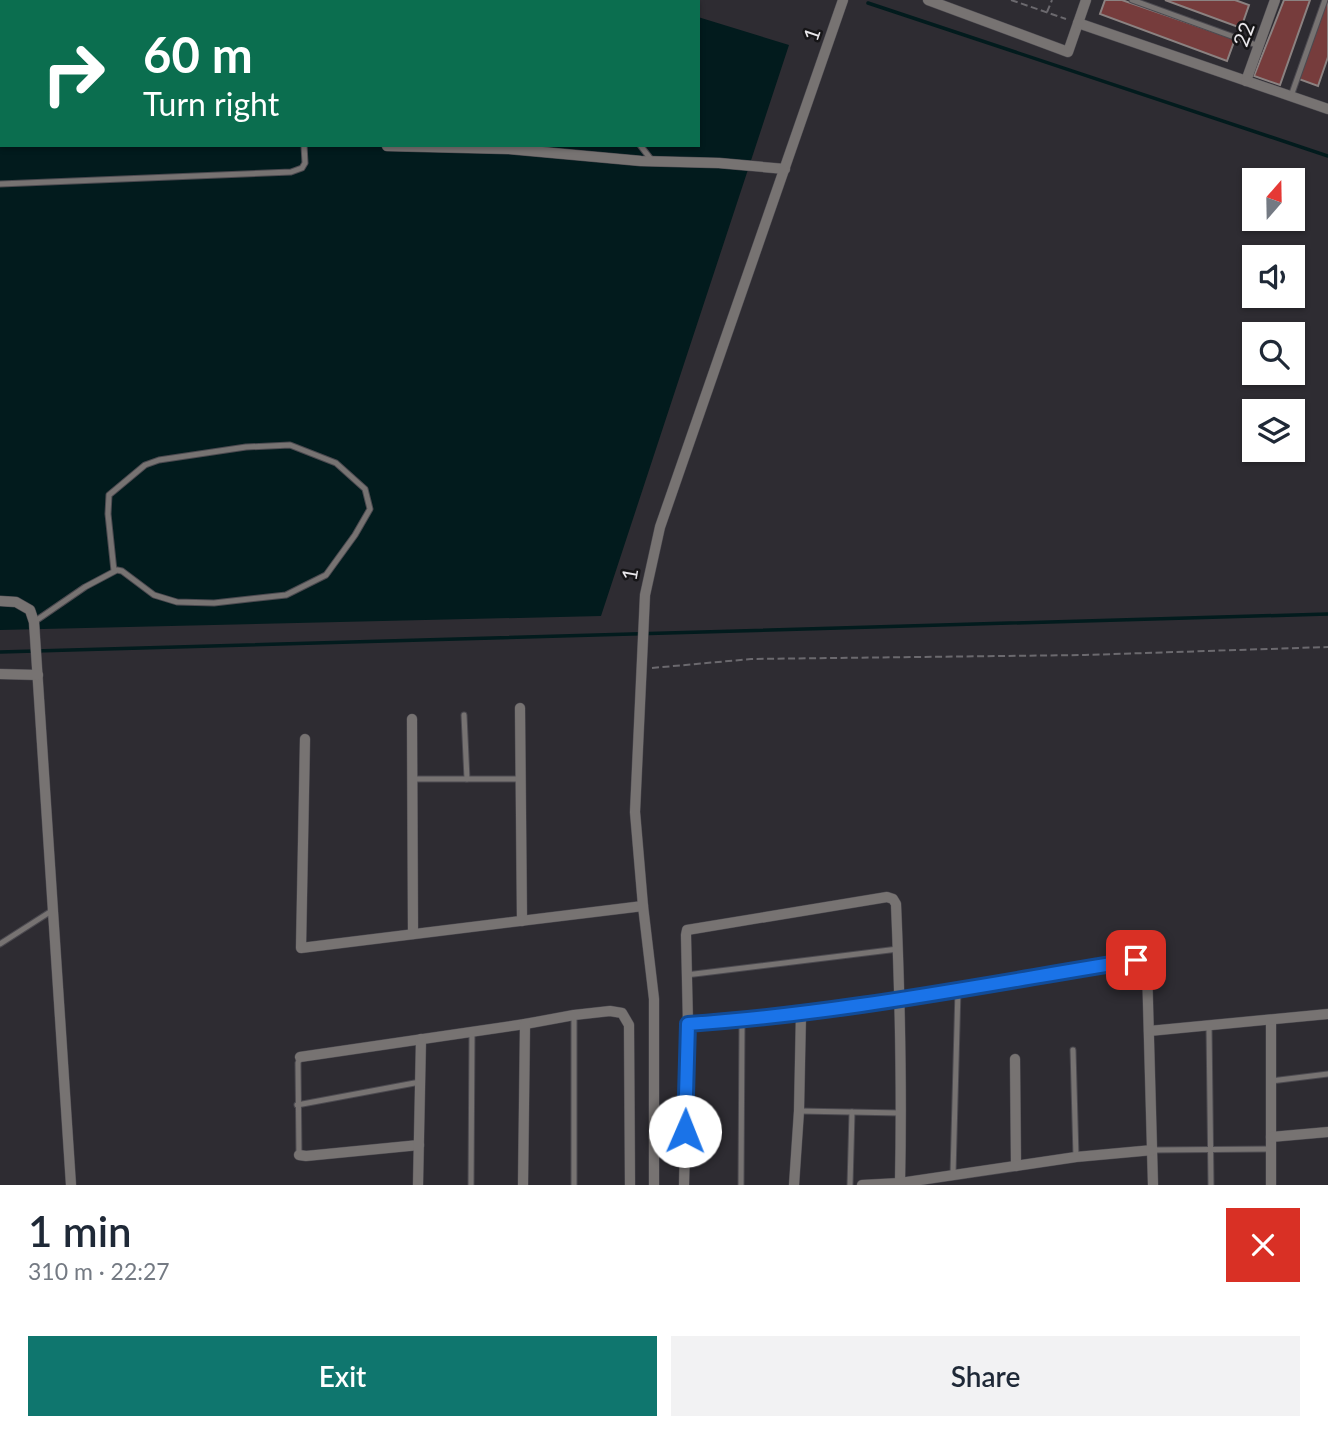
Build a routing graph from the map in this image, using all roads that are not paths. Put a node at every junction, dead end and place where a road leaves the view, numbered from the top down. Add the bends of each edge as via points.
1 (844, 0) edge
2 (928, 0) edge
3 (1086, 0) edge
4 (1132, 0) edge
5 (1275, 0) edge
6 (1325, 0) edge
7 (1078, 23) junction
8 (1259, 46) junction
9 (1246, 81) junction
10 (1291, 96) junction
11 (1328, 109) edge
12 (304, 147) edge
13 (428, 147) edge
14 (642, 147) edge
15 (653, 162) junction
16 (785, 169) junction
17 (0, 184) edge
18 (114, 571) junction
19 (0, 601) edge
20 (34, 622) junction
21 (37, 671) junction
22 (0, 674) edge
23 (520, 708) dead end
24 (464, 715) dead end
25 (412, 719) dead end
26 (305, 739) dead end
27 (412, 779) junction
28 (467, 779) junction
29 (521, 779) junction
30 (643, 906) junction
31 (53, 910) junction
32 (522, 921) junction
33 (412, 934) junction
34 (0, 944) edge
35 (898, 949) junction
36 (687, 975) junction
37 (958, 989) junction
38 (900, 999) junction
39 (801, 1013) junction
40 (1328, 1014) edge
41 (574, 1015) junction
42 (1270, 1020) junction
43 (742, 1021) junction
44 (525, 1024) junction
45 (688, 1024) junction
46 (1209, 1026) junction
47 (472, 1031) junction
48 (1149, 1031) junction
49 (421, 1039) junction
50 (1073, 1050) dead end
51 (300, 1057) joint
52 (1014, 1059) dead end
53 (1328, 1074) edge
54 (1271, 1081) junction
55 (420, 1082) junction
56 (297, 1105) junction
57 (800, 1111) junction
58 (852, 1112) junction
59 (902, 1113) junction
60 (1328, 1132) edge
61 (1271, 1137) junction
62 (419, 1145) junction
63 (1211, 1149) junction
64 (1271, 1149) junction
65 (1153, 1150) junction
66 (299, 1155) joint
67 (1076, 1157) junction
68 (1016, 1166) junction
69 (953, 1180) edge
70 (900, 1183) junction
71 (71, 1185) edge
72 (418, 1185) edge
73 (471, 1185) edge
74 (523, 1185) edge
75 (574, 1185) edge
76 (630, 1185) edge
77 (654, 1185) edge
78 (684, 1185) edge
79 (741, 1185) edge
80 (794, 1185) edge
81 (850, 1185) edge
82 (862, 1185) edge
83 (1153, 1185) edge
84 (1211, 1185) edge
85 (1271, 1185) edge

1 - 16 street, 1
2 - 7 street via 1068,52
3 - 7 street
4 - 8 lane
5 - 8 street, 22
6 - 10 lane
7 - 9 street
8 - 9 street, 22
9 - 10 street
10 - 11 street
12 - 17 lane via 305,163 291,172
13 - 15 street
14 - 15 lane
15 - 16 street
16 - 30 street, 1 via 660,527 645,595 635,812
18 - 18 lane via 122,571 154,595 177,602 286,595 326,575 370,509 365,489 336,463 290,445 159,460 145,465 107,500
18 - 20 lane
19 - 20 street via 23,605
20 - 21 street
21 - 22 street
21 - 31 street
23 - 29 street
24 - 28 lane
25 - 27 street
26 - 33 street via 301,948
27 - 28 lane
27 - 33 street
28 - 29 lane
29 - 32 street
30 - 32 street
30 - 77 street, 1 via 654,999
31 - 34 lane
31 - 71 street
32 - 33 street
35 - 36 lane
35 - 36 street via 896,904 887,897 692,927 686,935
35 - 38 street
36 - 45 street
37 - 38 street
37 - 48 street via 1143,961
37 - 69 lane
38 - 39 street
38 - 59 street
39 - 43 street
39 - 57 street
40 - 42 street
41 - 44 street
41 - 75 lane
41 - 76 street via 622,1013 629,1025
42 - 46 street
42 - 54 street
43 - 45 street
43 - 79 lane
44 - 47 street
44 - 74 street
45 - 78 street
46 - 48 street
46 - 63 lane
47 - 49 street
47 - 73 lane
48 - 65 street
49 - 51 street
49 - 55 street
50 - 67 lane
51 - 56 lane
52 - 68 street
53 - 54 lane
54 - 61 street
55 - 56 lane
55 - 62 street
56 - 66 lane
57 - 58 lane
57 - 80 street
58 - 59 lane
58 - 81 lane
59 - 70 street
60 - 61 street
61 - 64 street
62 - 66 street
62 - 72 street
63 - 64 lane
63 - 65 lane
63 - 84 lane
64 - 85 street
65 - 67 street
65 - 83 street
67 - 68 street
68 - 69 street
69 - 70 street
70 - 82 street

